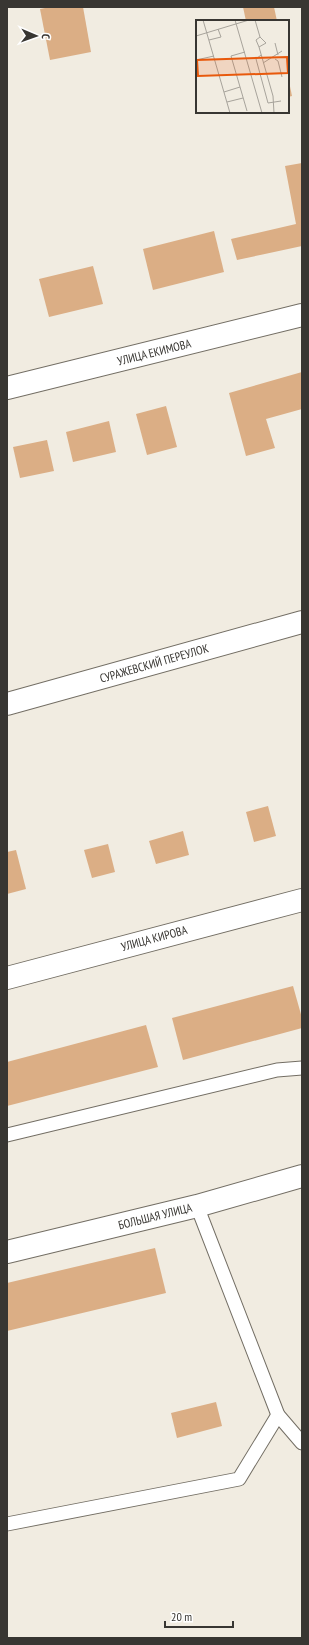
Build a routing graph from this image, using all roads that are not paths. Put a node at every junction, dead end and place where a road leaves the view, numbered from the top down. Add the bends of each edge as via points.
1 (302, 315) edge
2 (7, 388) edge
3 (302, 622) edge
4 (7, 704) edge
5 (302, 900) edge
6 (7, 978) edge
7 (302, 1068) edge
8 (7, 1135) edge
9 (302, 1176) edge
10 (197, 1206) junction
11 (7, 1252) edge
12 (278, 1415) junction
13 (302, 1442) edge
14 (7, 1524) edge

1 - 2 street, УЛИЦА ЕКИМОВА
3 - 4 street, СУРАЖЕВСКИЙ ПЕРЕУЛОК
5 - 6 street, УЛИЦА КИРОВА
7 - 8 lane via 277,1070
9 - 10 street, БОЛЬШАЯ УЛИЦА
10 - 11 street, БОЛЬШАЯ УЛИЦА
10 - 12 lane
12 - 13 lane
12 - 14 lane via 239,1479

